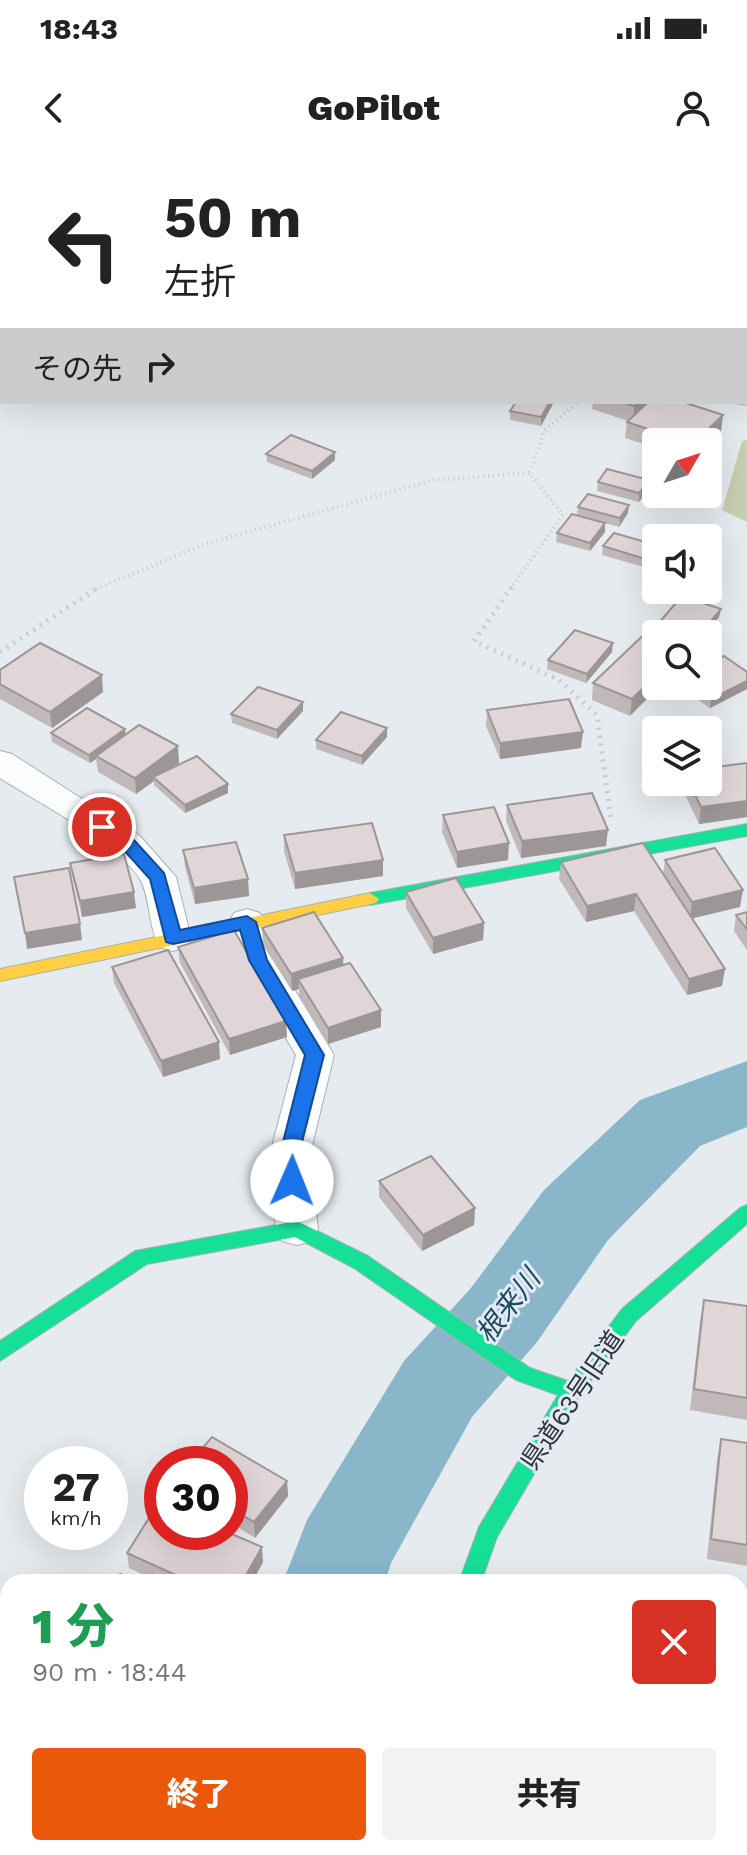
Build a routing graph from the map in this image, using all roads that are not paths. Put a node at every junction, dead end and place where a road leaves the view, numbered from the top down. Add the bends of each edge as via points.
1 (0, 762) edge
2 (747, 830) edge
3 (247, 922) junction
4 (173, 938) junction
5 (0, 975) edge
6 (747, 1213) edge
7 (297, 1229) junction
8 (0, 1352) edge
9 (572, 1391) junction
10 (473, 1574) edge

1 - 4 street via 128,844 158,877
2 - 3 street
3 - 4 street
3 - 7 street via 258,960 315,1055 289,1158
4 - 5 street
6 - 9 street, 県道63号旧道 via 629,1315
7 - 8 street via 142,1257
7 - 9 street via 361,1262 523,1374
9 - 10 street, 県道63号旧道 via 487,1534

